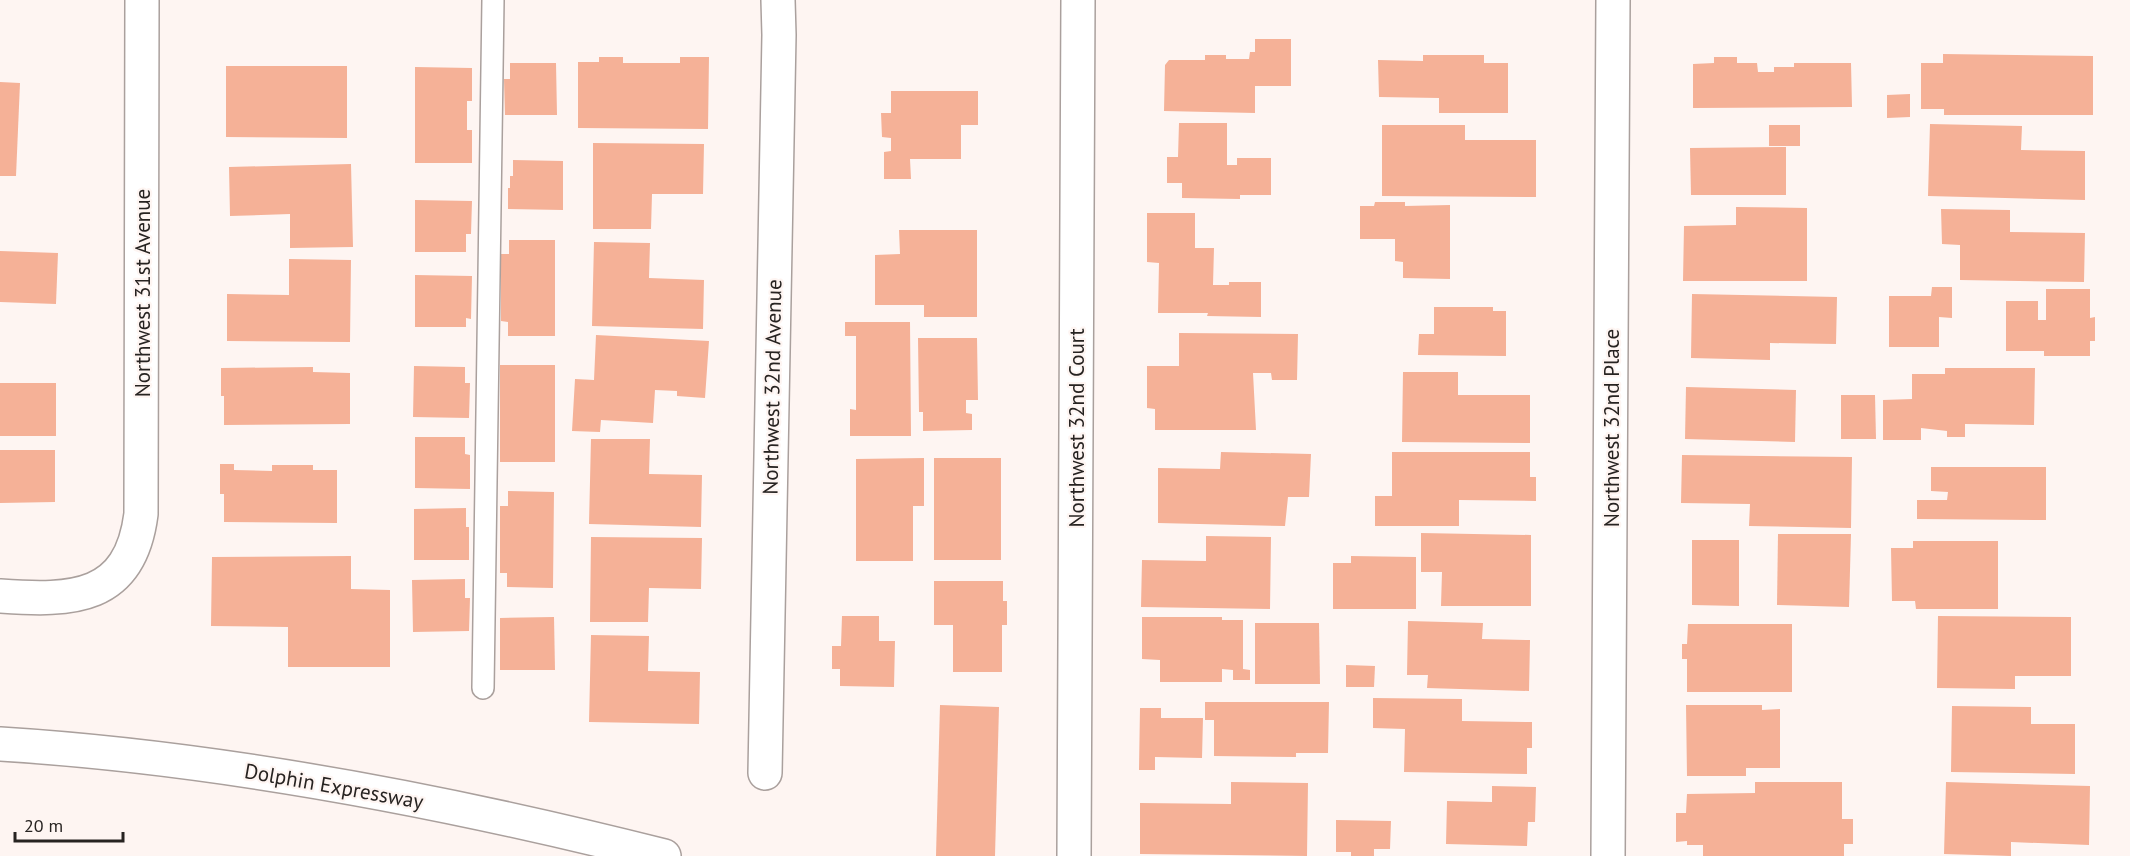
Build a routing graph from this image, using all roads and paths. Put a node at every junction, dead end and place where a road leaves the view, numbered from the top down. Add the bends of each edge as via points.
1 (142, 0) edge
2 (493, 0) edge
3 (778, 0) edge
4 (1078, 0) edge
5 (1613, 0) edge
6 (0, 596) edge
7 (483, 688) dead end
8 (0, 744) edge
9 (765, 773) dead end
10 (664, 856) edge
11 (1074, 856) edge
12 (1608, 856) edge

1 - 6 main road, Northwest 31st Avenue via 139,530 133,550 114,578 102,587 57,598
2 - 7 lane
3 - 9 main road, Northwest 32nd Avenue
4 - 11 main road, Northwest 32nd Court
5 - 12 main road, Northwest 32nd Place
8 - 10 main road, Dolphin Expressway via 167,760 298,779 427,801

